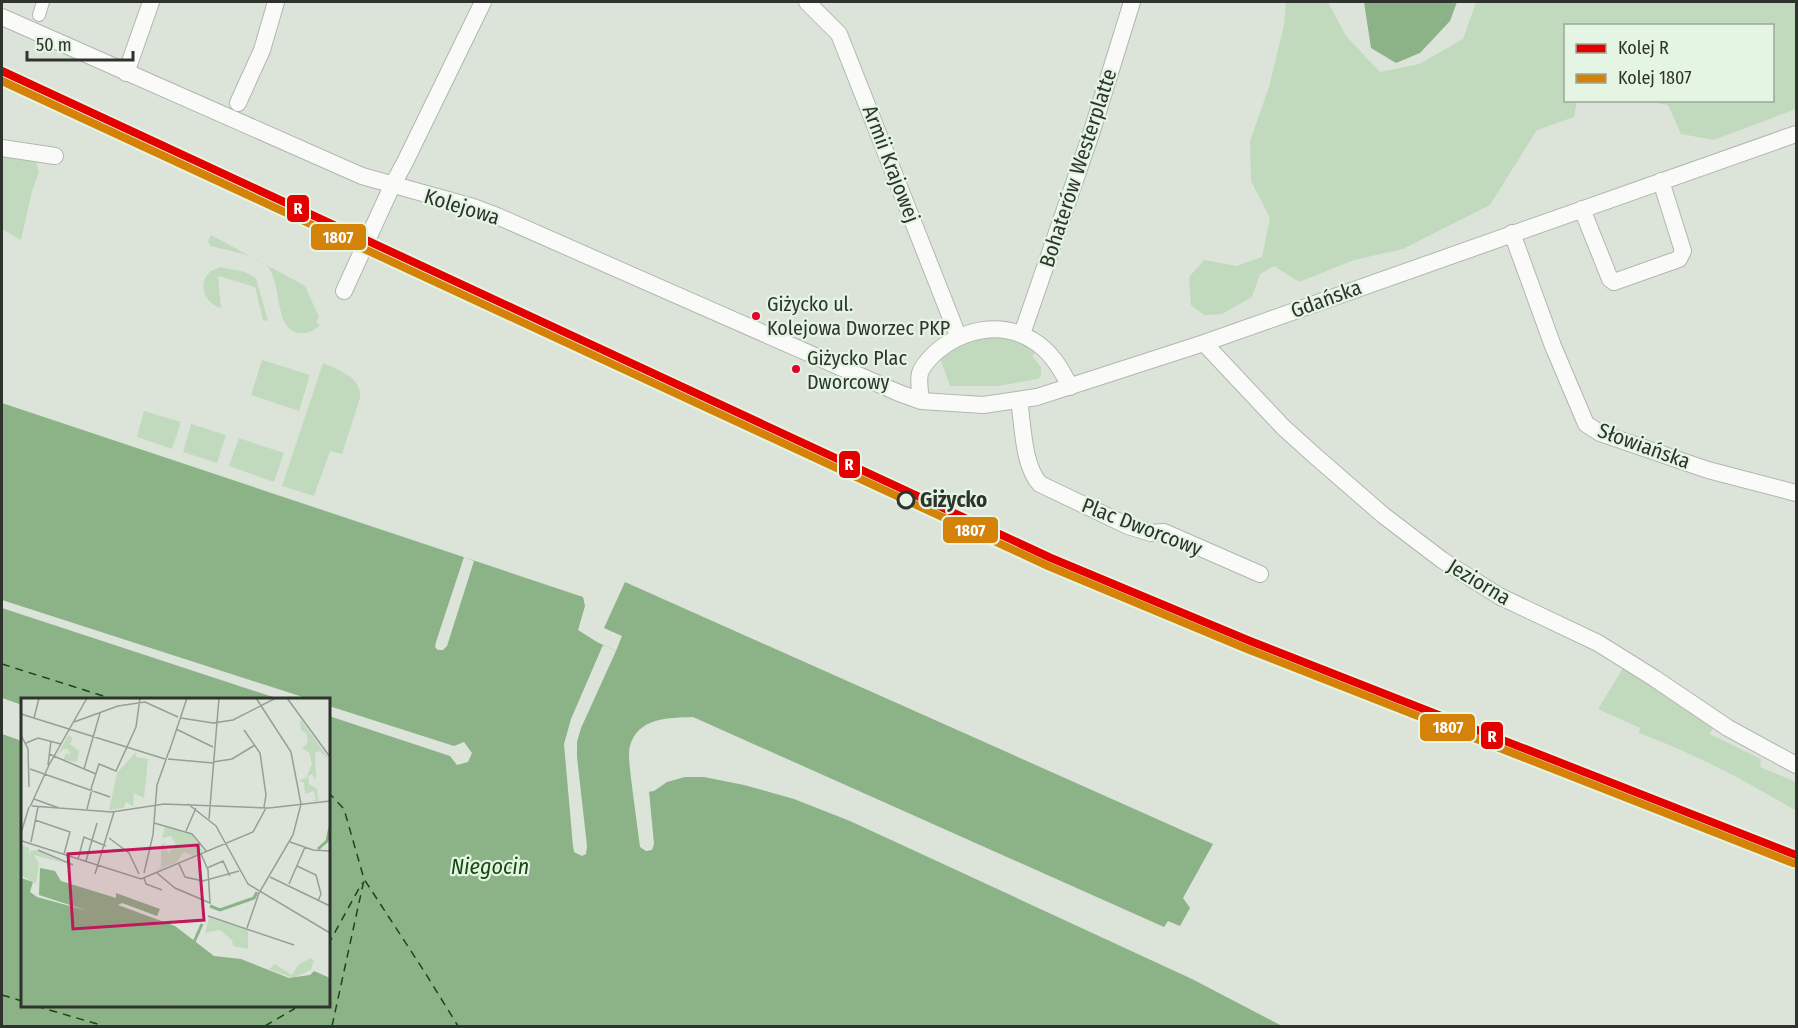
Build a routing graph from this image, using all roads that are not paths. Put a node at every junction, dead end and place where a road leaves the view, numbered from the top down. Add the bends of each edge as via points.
1 (44, 2) edge
2 (152, 2) edge
3 (276, 2) edge
4 (483, 2) edge
5 (807, 2) edge
6 (1132, 2) edge
7 (39, 15) dead end
8 (2, 17) edge
9 (126, 73) junction
10 (238, 103) dead end
11 (1797, 134) edge
12 (2, 148) edge
13 (54, 156) dead end
14 (1660, 181) junction
15 (392, 186) junction
16 (1582, 209) junction
17 (1512, 233) junction
18 (344, 291) dead end
19 (1022, 334) junction
20 (958, 336) junction
21 (1204, 343) junction
22 (1070, 387) junction
23 (1019, 400) junction
24 (921, 401) junction
25 (1797, 493) edge
26 (1260, 574) dead end
27 (1797, 765) edge

1 - 7 street
2 - 9 street
3 - 10 street via 262,50
4 - 15 street
5 - 20 street, Armii Krajowej via 839,34
6 - 19 street, Bohaterów Westerplatte
8 - 9 street, Kolejowa
9 - 15 street, Kolejowa via 316,157
11 - 14 street, Gdańska
12 - 13 street
14 - 16 street, Gdańska
14 - 16 street via 1683,251 1679,259 1614,282
15 - 18 street
15 - 24 street, Kolejowa via 497,216
16 - 17 street, Gdańska
17 - 21 street, Gdańska
17 - 25 street, Słowiańska via 1586,424 1600,433 1708,470
19 - 20 street via 1000,329
19 - 22 street via 1046,351
20 - 24 street via 928,360 920,372
21 - 22 street, Gdańska
21 - 27 street, Jeziorna via 1283,427 1383,515 1442,560 1499,596 1598,643 1728,728
22 - 23 street
23 - 24 street via 983,405
23 - 26 street, Plac Dworcowy via 1029,465 1040,484 1128,526 1151,533 1164,532

